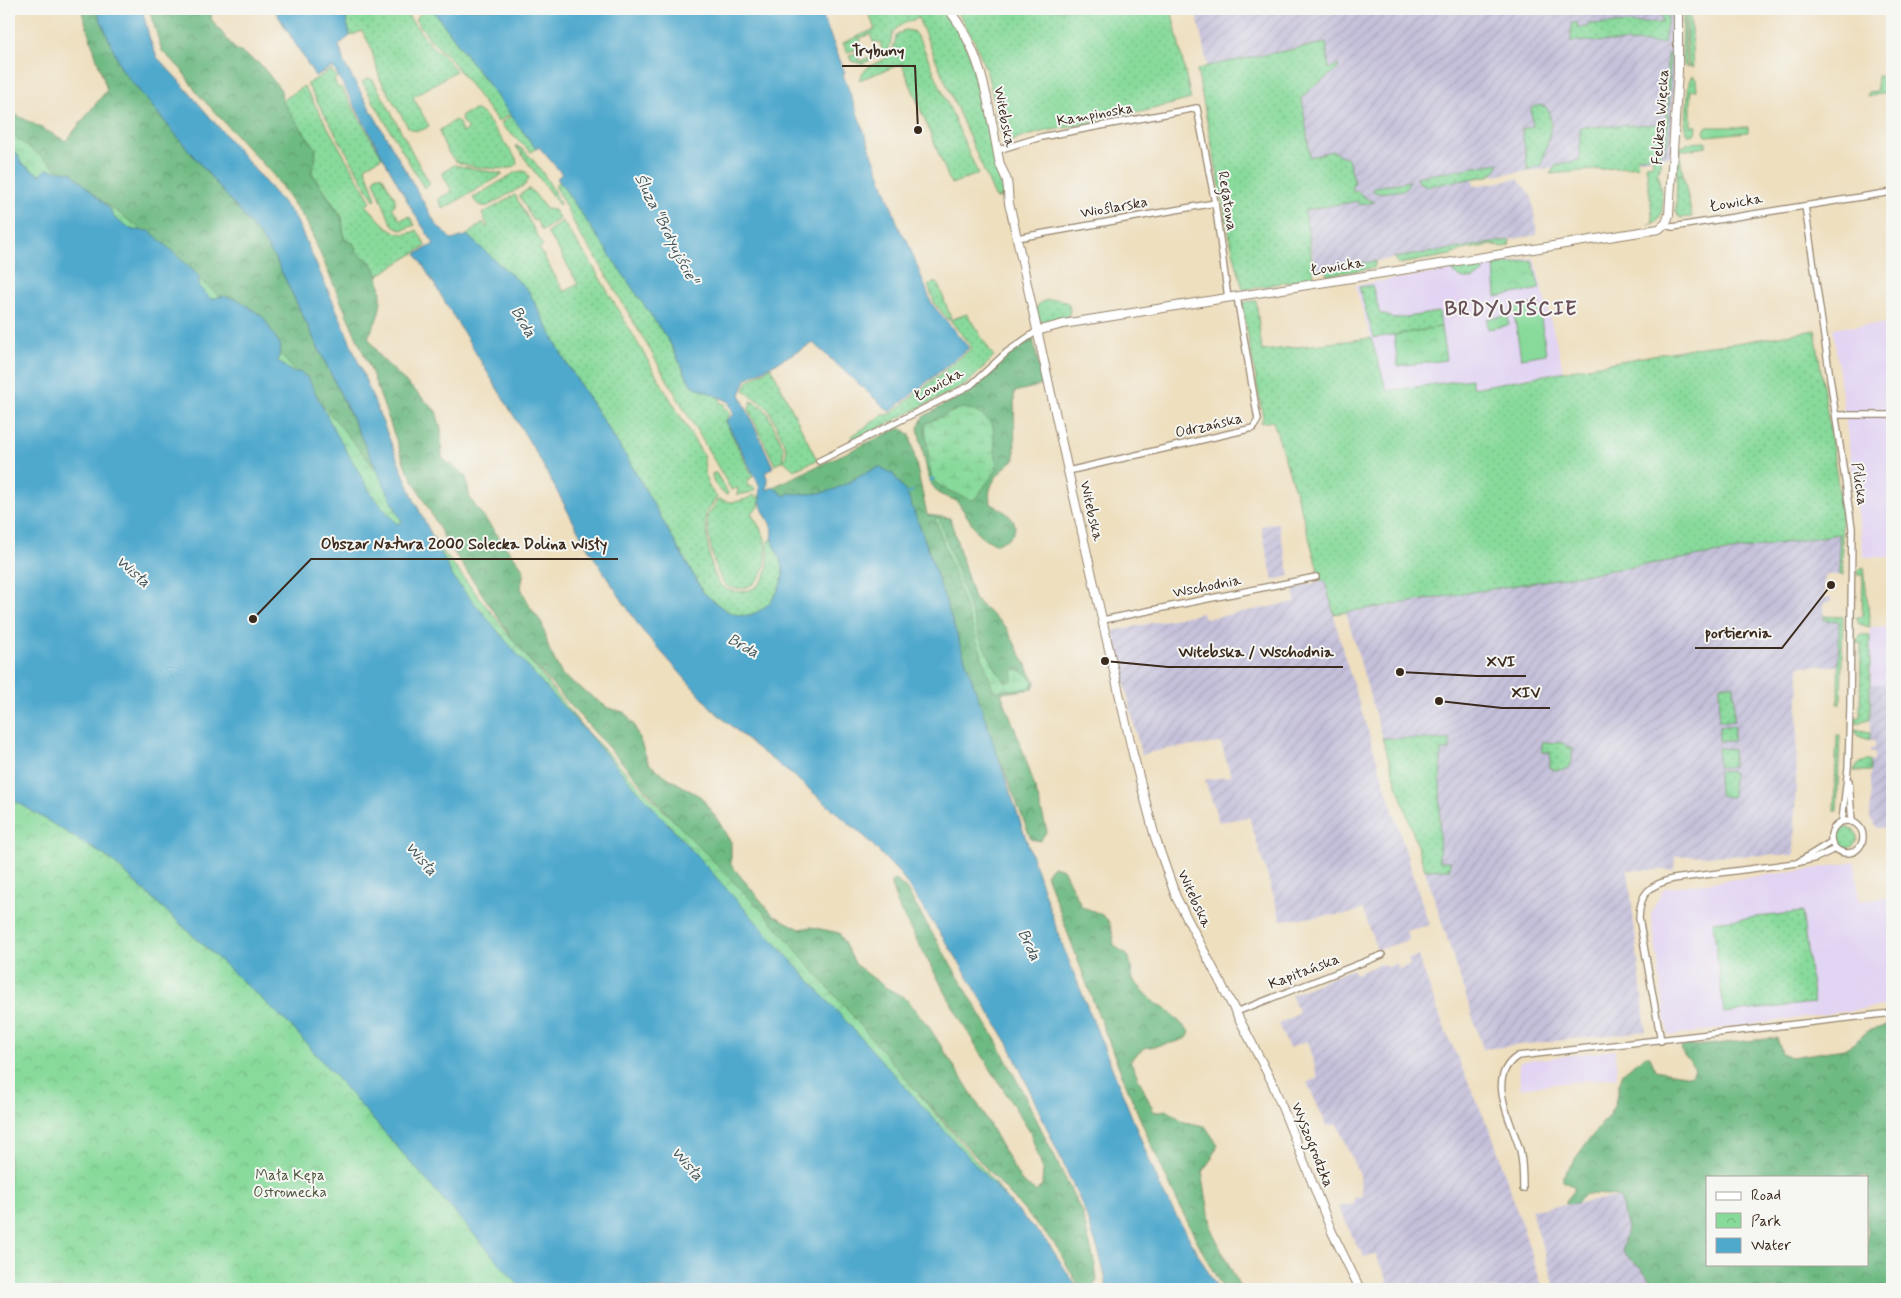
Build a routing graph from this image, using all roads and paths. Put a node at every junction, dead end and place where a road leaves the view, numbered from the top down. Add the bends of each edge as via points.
1 (948, 9) edge
2 (1678, 9) edge
3 (1198, 108) joint
4 (998, 150) junction
5 (1892, 192) edge
6 (1215, 203) junction
7 (1805, 206) junction
8 (1664, 225) junction
9 (1017, 238) junction
10 (1237, 297) junction
11 (1228, 298) junction
12 (1037, 331) junction
13 (1836, 415) junction
14 (1892, 415) edge
15 (819, 461) dead end
16 (1068, 471) junction
17 (1316, 577) dead end
18 (1103, 620) junction
19 (1848, 768) junction
20 (1842, 822) junction
21 (1852, 822) junction
22 (1831, 842) junction
23 (1835, 849) junction
24 (1796, 863) junction
25 (1382, 955) dead end
26 (1236, 1012) junction
27 (1892, 1013) edge
28 (1661, 1041) junction
29 (1523, 1189) dead end
30 (1360, 1289) edge

1 - 4 street, Witebska via 980,70
2 - 8 street, Feliksa Więcka via 1678,66 1669,207 1668,220
3 - 4 street, Kampinoska via 1042,137
3 - 6 street, Regatowa
4 - 9 street, Witebska
5 - 7 street, Łowicka
6 - 9 street, Wioślarska
6 - 11 street, Regatowa
7 - 8 street, Łowicka via 1679,226
7 - 13 street, Pilicka
8 - 10 street, Łowicka via 1655,230
9 - 12 street, Witebska
10 - 11 street, Łowicka
10 - 16 street, Odrzańska via 1258,420 1253,428
11 - 12 street, Łowicka
12 - 15 street, Łowicka via 971,384
12 - 16 street, Witebska
13 - 14 street
13 - 19 street, Pilicka via 1852,528
16 - 18 street, Witebska
17 - 18 street, Wschodnia
18 - 26 street, Witebska via 1144,796 1165,868 1176,897
19 - 20 street, Pilicka
19 - 21 street, Pilicka
20 - 21 street
20 - 22 street via 1831,832
21 - 23 street via 1862,832 1858,850 1848,853
22 - 23 street
22 - 24 street
23 - 24 street
24 - 28 street via 1673,879 1656,884 1644,896 1639,918
25 - 26 street, Kapitańska
26 - 30 street, Wyszogrodzka via 1272,1082 1332,1232
27 - 28 street
28 - 29 street via 1525,1054 1512,1060 1504,1072 1501,1091 1520,1151

